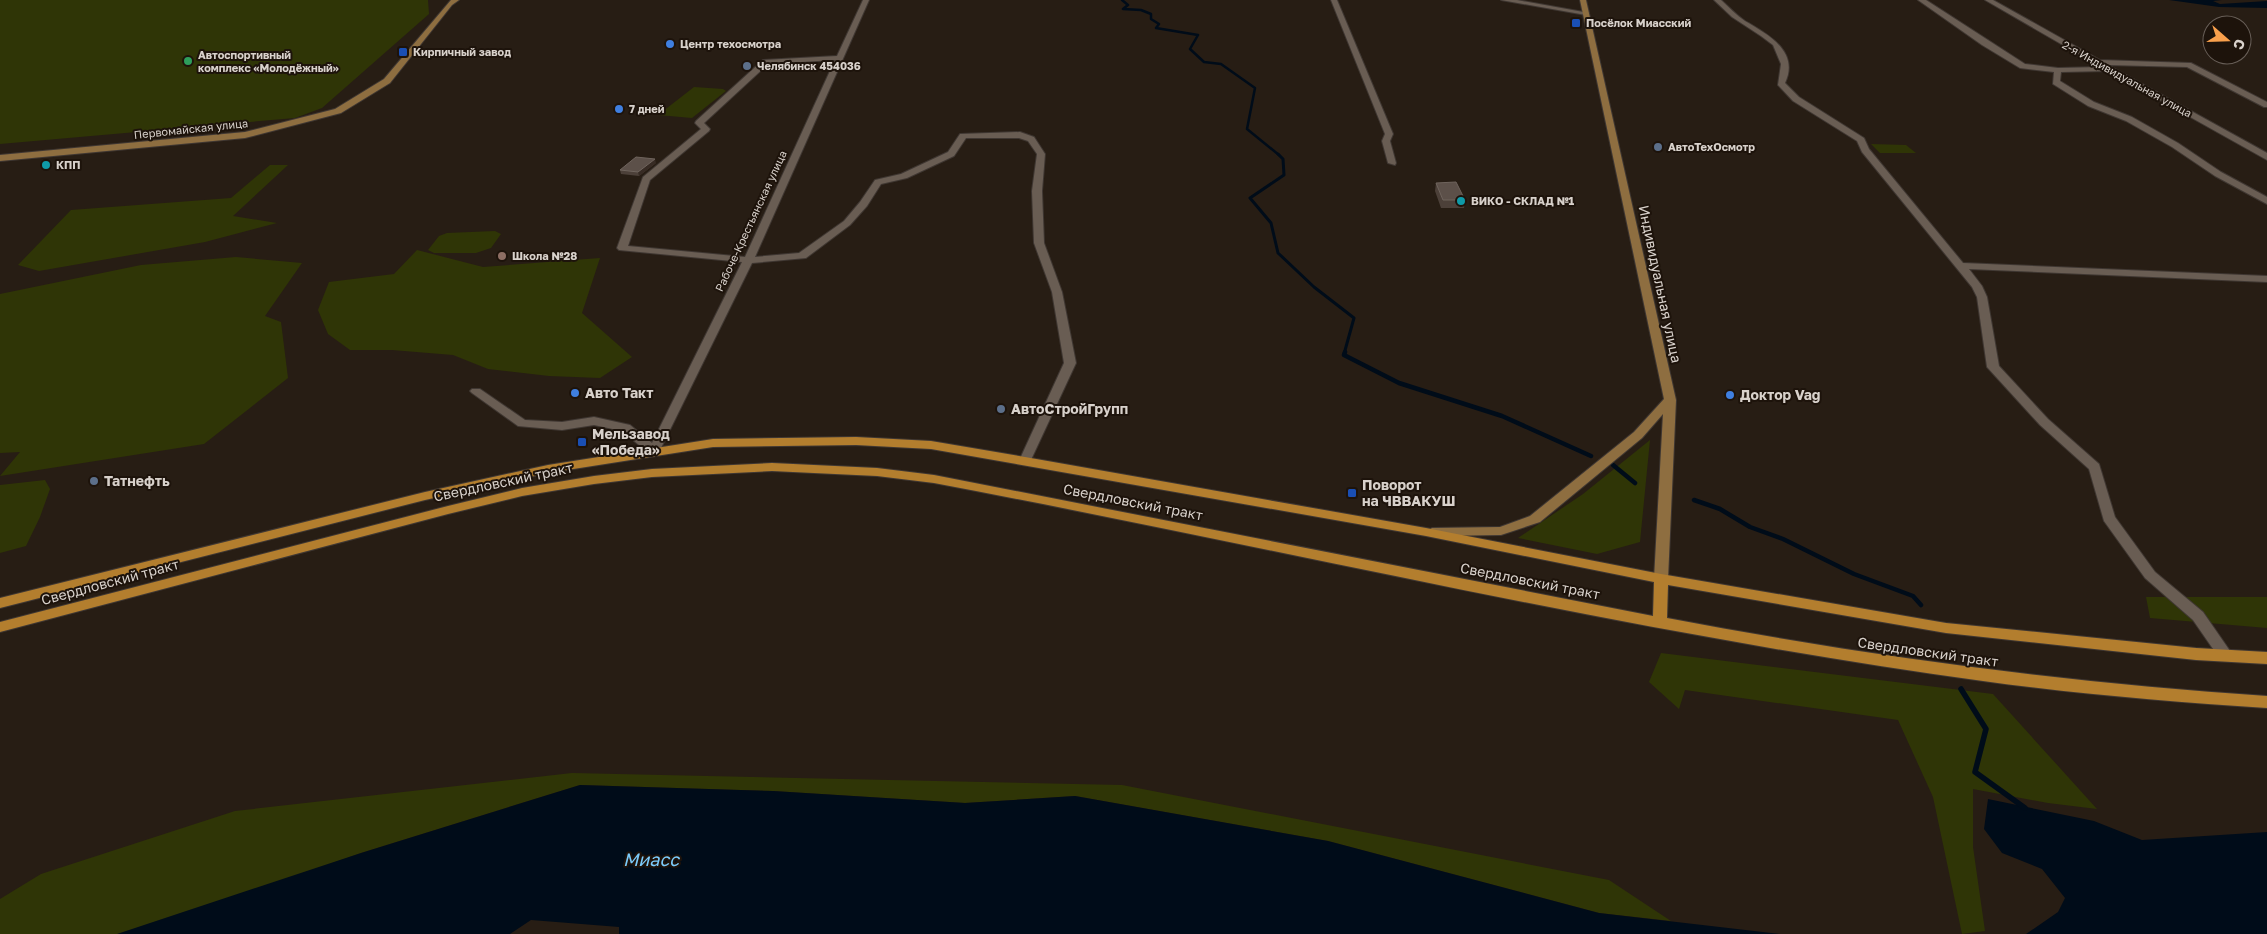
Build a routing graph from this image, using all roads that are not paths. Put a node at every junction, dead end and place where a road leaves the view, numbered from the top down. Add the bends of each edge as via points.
1 (456, 0) edge
2 (866, 0) edge
3 (1334, 0) edge
4 (1504, 0) edge
5 (1583, 0) edge
6 (1717, 0) edge
7 (1922, 0) edge
8 (1988, 0) edge
9 (1586, 13) junction
10 (839, 58) junction
11 (2095, 62) junction
12 (2107, 69) junction
13 (2058, 70) junction
14 (2267, 105) edge
15 (2267, 157) edge
16 (0, 158) edge
17 (1392, 163) dead end
18 (2267, 201) edge
19 (748, 260) junction
20 (1962, 266) junction
21 (2266, 280) edge
22 (476, 391) dead end
23 (1670, 400) junction
24 (654, 450) junction
25 (1025, 461) junction
26 (1426, 532) junction
27 (1660, 579) junction
28 (0, 603) edge
29 (1660, 623) junction
30 (0, 628) edge
31 (2225, 655) junction
32 (2267, 658) edge
33 (2267, 702) edge

1 - 16 main road, Первомайская улица via 387,81 338,110 246,135
2 - 10 street, Рабоче-Крестьянская улица
3 - 17 street via 1389,134 1386,141
4 - 9 street
5 - 9 main road, Индивидуальная улица
6 - 20 street via 1734,16 1774,40 1785,64 1781,83 1796,99 1861,140 1865,150
7 - 13 street via 2023,66
8 - 11 street, 2-я Индивидуальная улица
9 - 23 main road, Индивидуальная улица
10 - 19 street, Рабоче-Крестьянская улица
10 - 19 street via 766,62 749,76 699,123 706,129 646,179 622,248
11 - 12 street, 2-я Индивидуальная улица
11 - 14 street via 2188,65
12 - 13 street
12 - 15 street, 2-я Индивидуальная улица
13 - 18 street via 2056,82 2091,104 2129,119
19 - 24 street, Рабоче-Крестьянская улица
19 - 25 street via 802,256 847,223 878,182 904,176 951,154 963,136 1020,135 1030,139 1041,154 1037,191 1039,243 1057,292 1070,363
20 - 21 street
20 - 31 street via 1982,297 1993,367 2044,422 2095,467 2109,518 2150,574 2198,616
22 - 24 street via 522,423 562,426 594,420 626,428
23 - 26 main road via 1638,435 1535,519 1501,530
23 - 27 main road, Индивидуальная улица
24 - 25 main road, Свердловский тракт via 713,443 856,441 931,445
24 - 28 main road, Свердловский тракт via 425,496
25 - 26 main road, Свердловский тракт
26 - 27 main road, Свердловский тракт
27 - 29 main road
27 - 31 main road, Свердловский тракт via 1946,628
29 - 30 main road, Свердловский тракт via 934,480 877,472 772,467 652,473 522,492
29 - 33 main road, Свердловский тракт via 1965,675 2141,694
31 - 32 main road, Свердловский тракт

